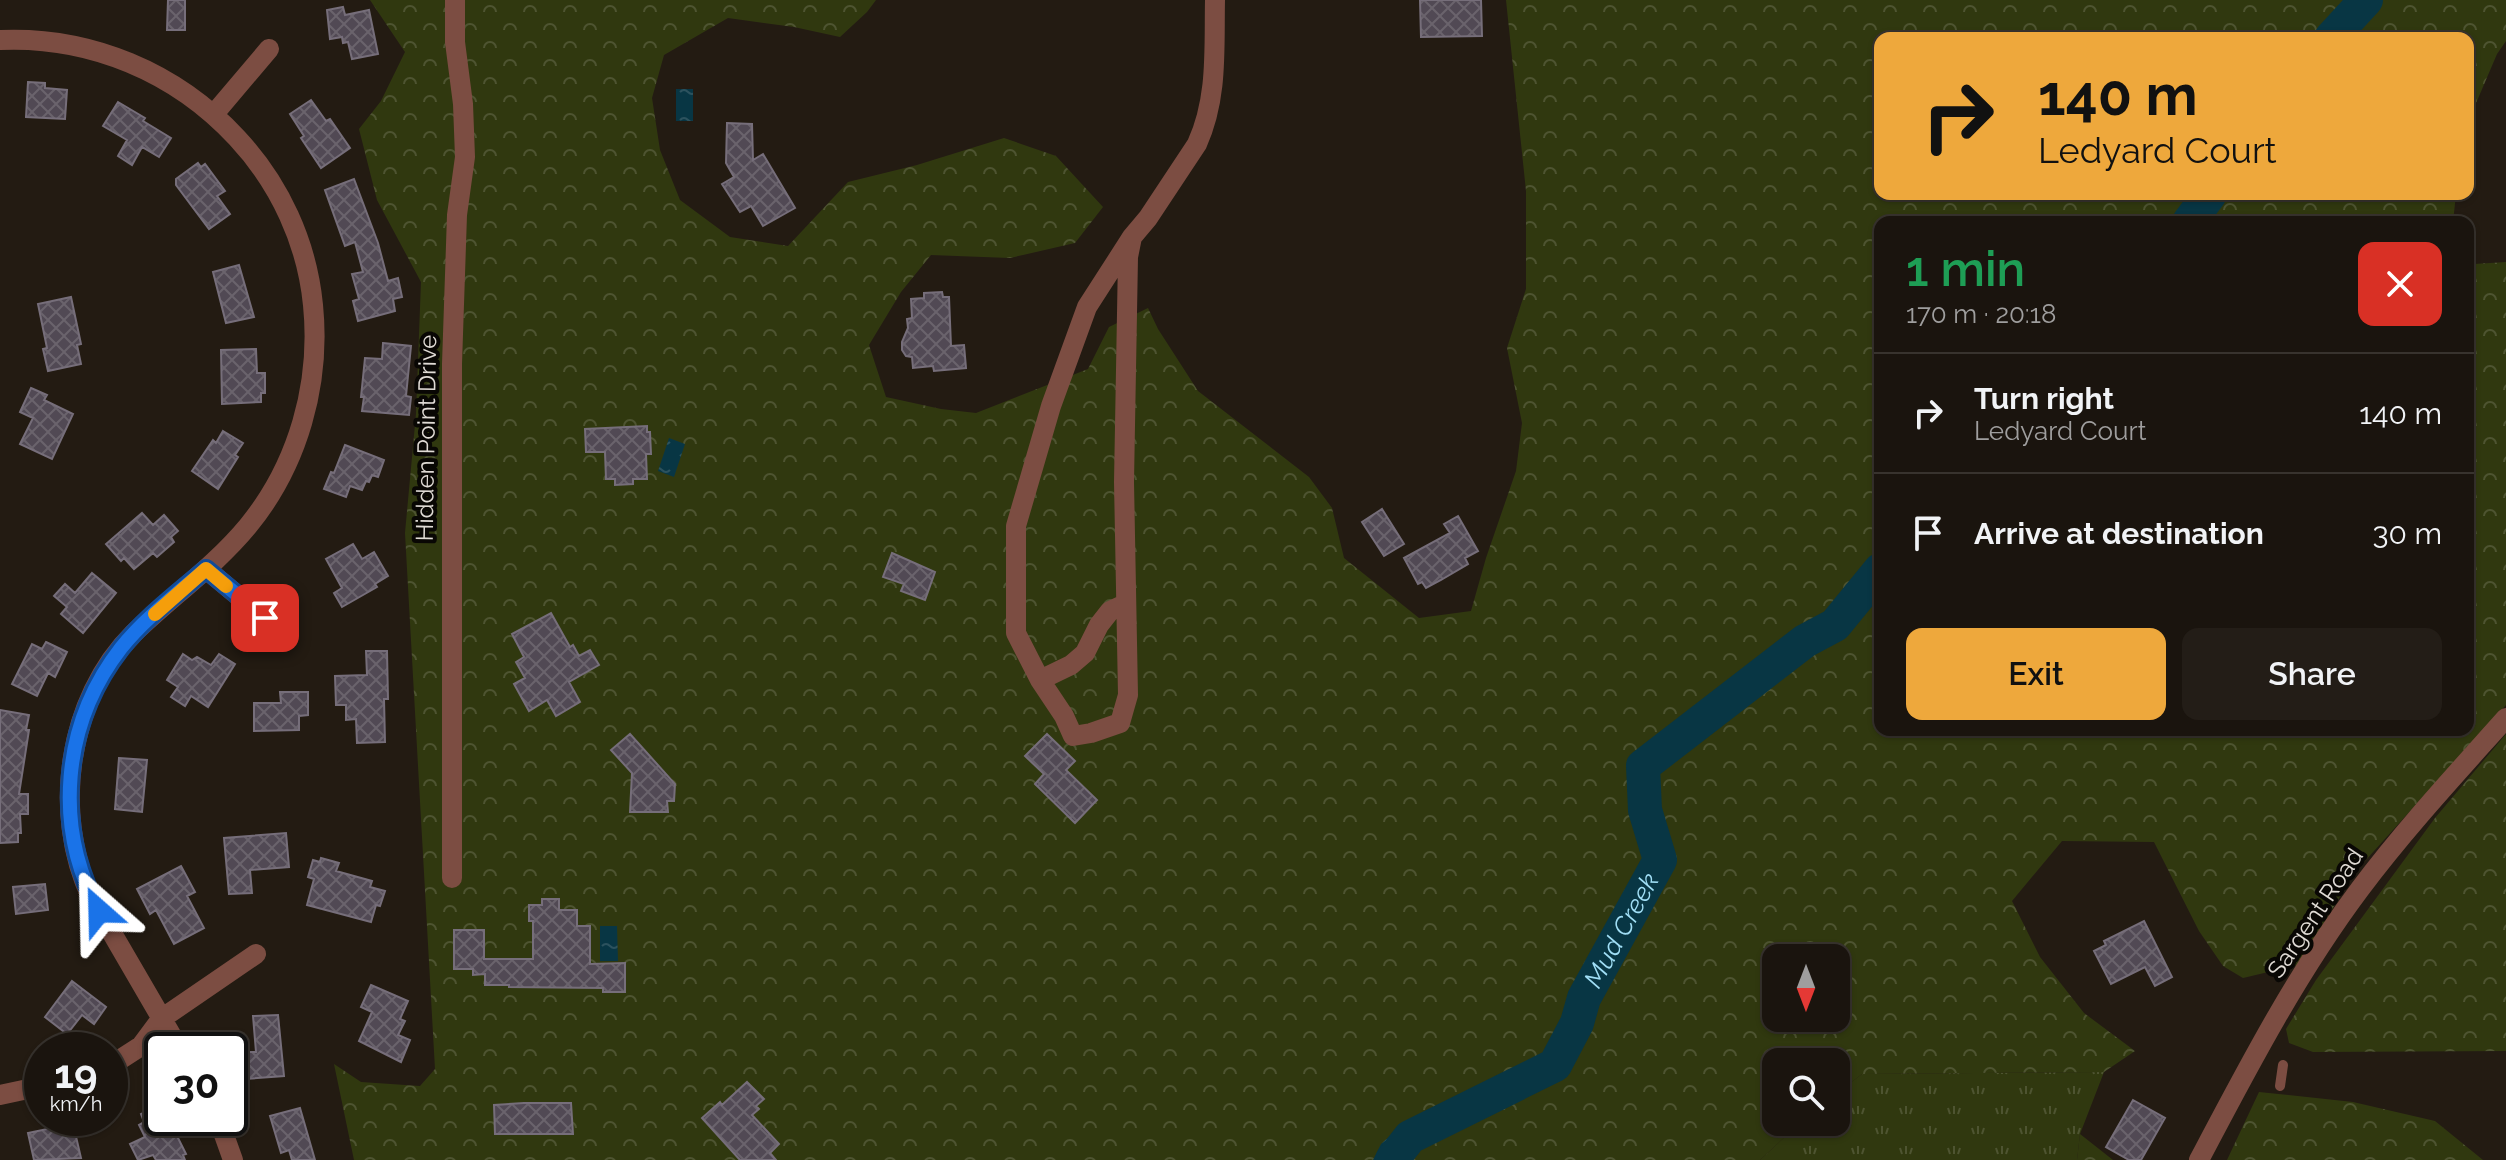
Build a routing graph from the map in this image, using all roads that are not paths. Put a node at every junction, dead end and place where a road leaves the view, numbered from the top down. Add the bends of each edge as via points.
1 (455, 0) edge
2 (1215, 0) edge
3 (0, 40) edge
4 (269, 49) dead end
5 (214, 114) junction
6 (1132, 237) junction
7 (206, 569) junction
8 (1125, 604) junction
9 (284, 634) dead end
10 (1040, 680) junction
11 (2506, 718) edge
12 (452, 878) dead end
13 (256, 954) dead end
14 (161, 1019) junction
15 (169, 1032) edge
16 (128, 1054) edge
17 (2283, 1065) dead end
18 (2280, 1086) dead end
19 (24, 1090) edge
20 (0, 1095) edge
21 (224, 1136) edge
22 (233, 1160) edge
23 (2199, 1160) edge

1 - 12 street, Hidden Point Drive via 465,157 457,215 452,364
2 - 6 street via 1214,83 1208,115 1197,144
3 - 5 street via 52,41 114,56 162,78
4 - 5 street
5 - 7 street via 259,165 293,224 310,284 315,344 305,413 280,478 246,528
6 - 8 street
6 - 10 street via 1087,307 1016,526 1016,633
7 - 9 street
7 - 14 street via 134,633 112,661 81,722 70,773 71,833 82,874
8 - 10 street via 1110,611 1085,653
8 - 10 street via 1128,695 1120,723 1073,736
11 - 23 street, Sargent Road via 2406,830 2336,922
13 - 14 street
14 - 15 street
14 - 16 street
17 - 18 lane
19 - 20 street
21 - 22 street

